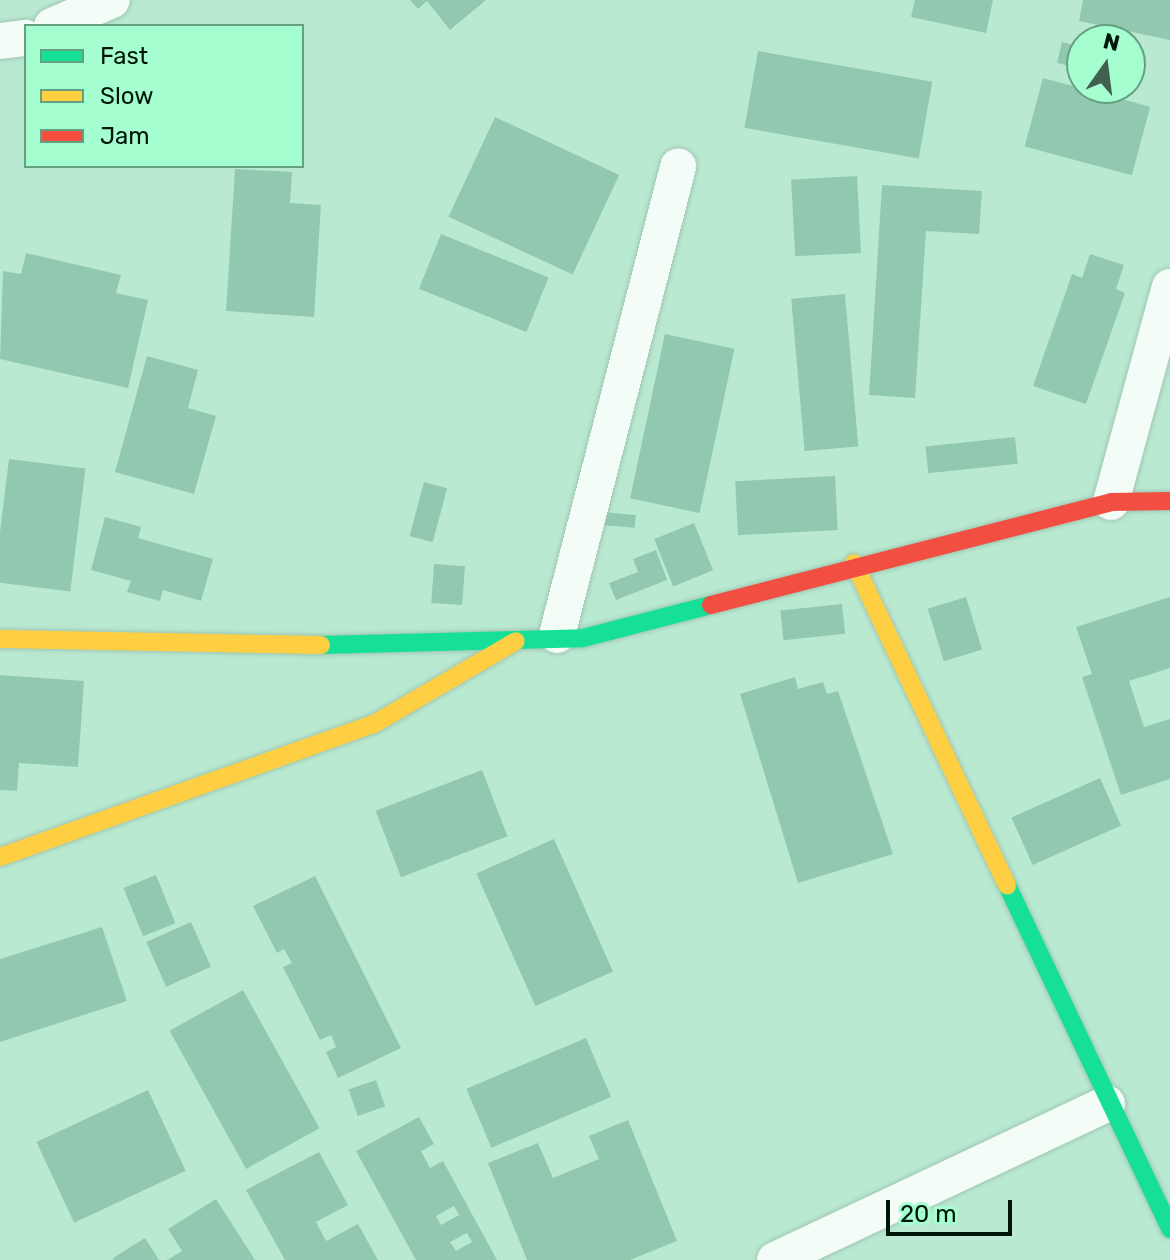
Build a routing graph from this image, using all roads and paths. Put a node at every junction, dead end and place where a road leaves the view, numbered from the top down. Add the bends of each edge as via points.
1 (112, 0) edge
2 (57, 24) edge
3 (24, 38) edge
4 (0, 41) edge
5 (678, 166) dead end
6 (1170, 287) edge
7 (1170, 501) edge
8 (1111, 502) junction
9 (854, 563) junction
10 (557, 635) junction
11 (0, 639) edge
12 (518, 640) junction
13 (0, 857) edge
14 (1107, 1104) junction
15 (1170, 1229) edge
16 (775, 1260) edge

1 - 2 street
3 - 4 street
5 - 10 street
6 - 8 street
7 - 8 street
8 - 9 street
9 - 10 street via 583,638
9 - 14 street
10 - 12 street
11 - 12 street
12 - 13 street via 374,724
14 - 15 street
14 - 16 street

